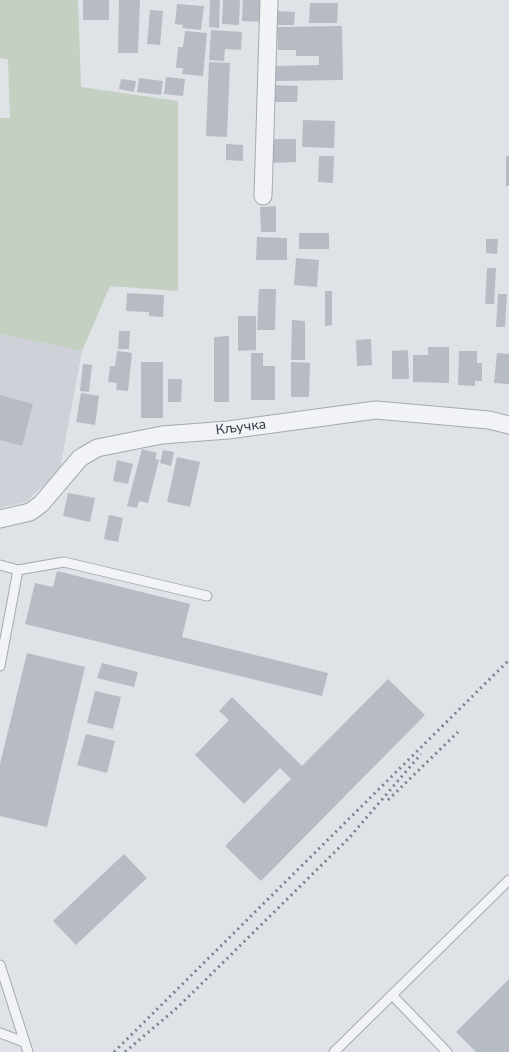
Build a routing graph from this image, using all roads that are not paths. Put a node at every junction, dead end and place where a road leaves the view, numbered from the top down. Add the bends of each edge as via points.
1 (269, 0) edge
2 (264, 196) dead end
3 (509, 425) edge
4 (0, 519) edge
5 (0, 565) edge
6 (18, 570) junction
7 (207, 596) dead end
8 (0, 666) edge
9 (508, 885) edge
10 (0, 965) edge
11 (392, 995) junction
12 (0, 1033) edge
13 (24, 1042) junction
14 (28, 1052) edge
15 (334, 1052) edge
16 (447, 1052) edge

1 - 2 street
3 - 4 street, Кључка via 489,420 376,410 228,430 162,435 97,448 80,458 41,504 30,512
5 - 6 lane
6 - 7 lane via 64,562
6 - 8 lane
9 - 11 lane
10 - 13 lane
11 - 15 lane
11 - 16 lane
12 - 13 lane
13 - 14 lane

